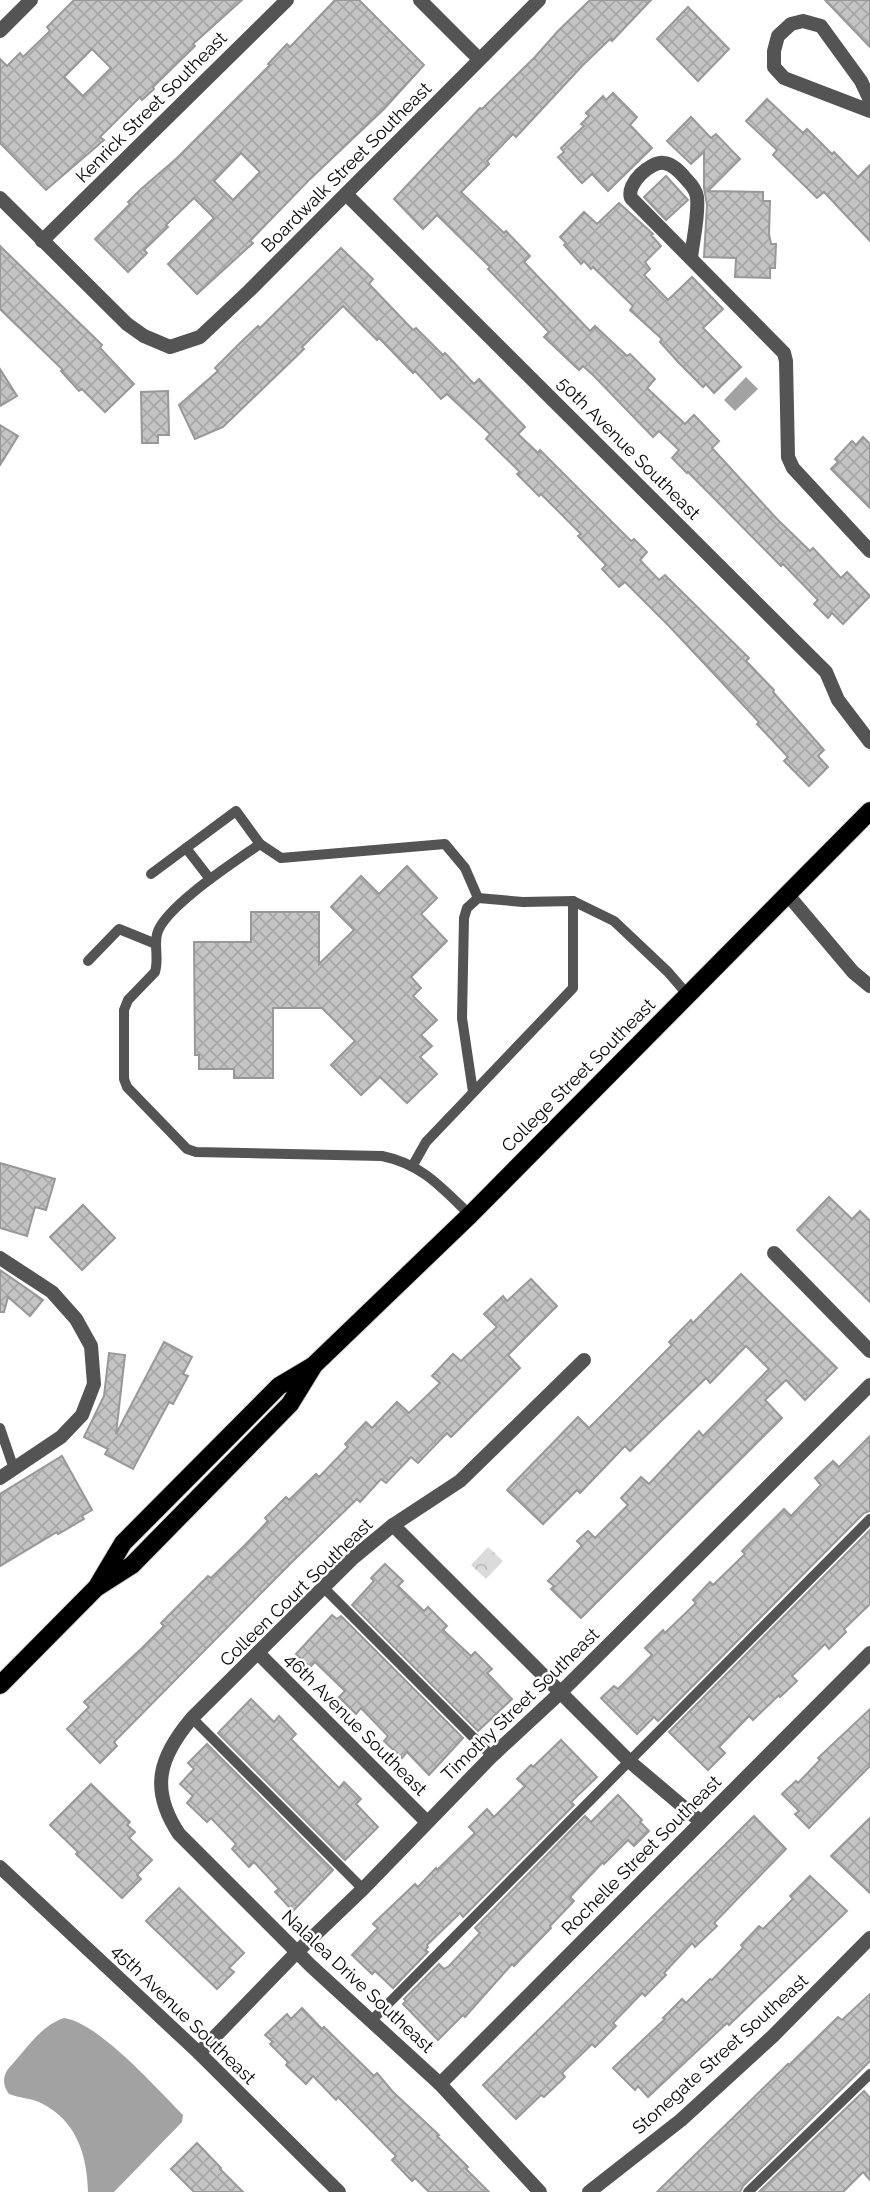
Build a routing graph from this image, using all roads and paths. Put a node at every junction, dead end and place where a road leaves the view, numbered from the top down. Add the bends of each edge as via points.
1 (31, 0) edge
2 (287, 0) edge
3 (420, 0) edge
4 (539, 0) edge
5 (0, 31) edge
6 (479, 59) junction
7 (870, 100) edge
8 (870, 111) edge
9 (346, 194) junction
10 (0, 198) edge
11 (42, 241) junction
12 (691, 258) junction
13 (868, 546) edge
14 (870, 742) edge
15 (870, 811) edge
16 (260, 844) junction
17 (186, 848) junction
18 (151, 874) dead end
19 (210, 879) junction
20 (788, 895) junction
21 (478, 898) junction
22 (573, 901) junction
23 (156, 944) junction
24 (88, 961) dead end
25 (870, 986) edge
26 (687, 994) junction
27 (473, 1092) junction
28 (413, 1165) junction
29 (470, 1215) junction
30 (774, 1253) dead end
31 (0, 1258) edge
32 (870, 1351) edge
33 (584, 1360) dead end
34 (870, 1385) edge
35 (0, 1428) edge
36 (14, 1469) junction
37 (0, 1478) edge
38 (870, 1519) edge
39 (393, 1525) junction
40 (324, 1588) junction
41 (258, 1653) junction
42 (870, 1653) edge
43 (2, 1686) edge
44 (560, 1693) junction
45 (192, 1718) junction
46 (492, 1756) junction
47 (629, 1761) junction
48 (162, 1791) joint
49 (700, 1821) junction
50 (427, 1822) junction
51 (0, 1867) edge
52 (363, 1889) junction
53 (870, 1938) edge
54 (297, 1952) junction
55 (372, 2021) junction
56 (199, 2053) junction
57 (870, 2074) edge
58 (440, 2084) junction
59 (339, 2192) edge
60 (540, 2192) edge
61 (589, 2192) edge
62 (748, 2192) edge

1 - 5 street
2 - 11 street, Kenrick Street Southeast
3 - 6 street
4 - 6 street, Boardwalk Street Southeast
6 - 9 street, Boardwalk Street Southeast
7 - 8 street via 861,80 821,26 803,20 778,36 774,67 784,78
9 - 11 street, Boardwalk Street Southeast via 200,337 170,346 127,324
9 - 14 street, 50th Avenue Southeast via 826,673 838,700
10 - 11 street
12 - 12 street via 697,197 680,172 660,163 631,185 629,192
12 - 13 street via 785,353 788,457 793,468
15 - 20 main road, College Street Southeast
16 - 17 lane via 236,811
16 - 19 lane
16 - 21 lane via 281,858 446,844 465,868
17 - 18 lane
17 - 19 lane
19 - 23 lane via 170,913 157,932
20 - 25 street
20 - 26 main road, College Street Southeast
21 - 22 lane
21 - 27 lane via 467,908 464,931 462,1018
22 - 26 lane via 614,921
22 - 27 lane via 573,988
23 - 24 lane via 120,929
23 - 28 lane via 155,972 124,1010 124,1079 187,1149 382,1156
26 - 29 main road, College Street Southeast
27 - 28 lane via 426,1142
28 - 29 lane
29 - 43 main road, College Street Southeast via 314,1365 290,1404 132,1565 96,1588
30 - 32 street
31 - 36 street via 52,1293 76,1320 91,1346 94,1384 82,1416 61,1437
33 - 39 street, Colleen Court Southeast via 460,1481
34 - 44 street, Timothy Street Southeast
35 - 36 lane
36 - 37 street
38 - 47 lane
39 - 40 street, Colleen Court Southeast
39 - 44 street
40 - 41 street, Colleen Court Southeast
40 - 46 lane
41 - 45 street, Colleen Court Southeast
41 - 50 street, 46th Avenue Southeast
42 - 49 street, Rochelle Street Southeast
44 - 46 street, Timothy Street Southeast
44 - 47 street
45 - 48 street, Colleen Court Southeast via 170,1746
45 - 52 lane
46 - 50 street, Timothy Street Southeast
47 - 49 street
47 - 55 lane
48 - 54 street, Nalalea Drive Southeast via 169,1819 179,1834
49 - 58 street, Rochelle Street Southeast
50 - 52 street, Timothy Street Southeast
51 - 56 street, 45th Avenue Southeast
52 - 54 street, Timothy Street Southeast
53 - 61 street, Stonegate Street Southeast via 681,2120
54 - 55 street, Nalalea Drive Southeast
54 - 56 street, Timothy Street Southeast
55 - 58 street, Nalalea Drive Southeast
56 - 59 street, 45th Avenue Southeast
57 - 62 lane
58 - 60 street, Nalalea Drive Southeast

